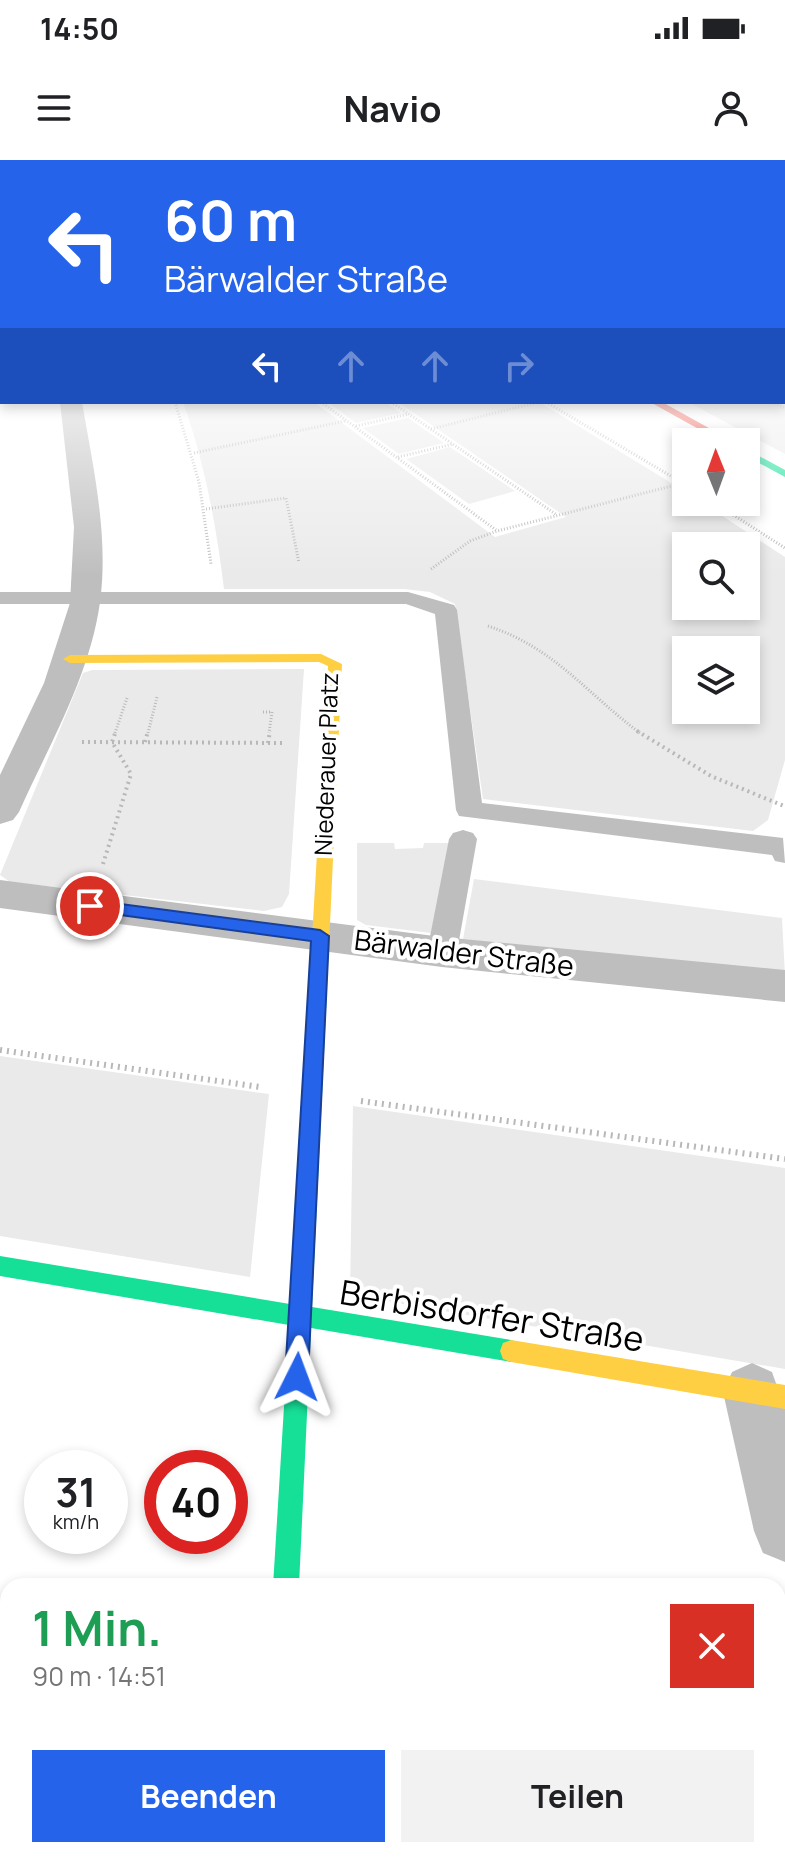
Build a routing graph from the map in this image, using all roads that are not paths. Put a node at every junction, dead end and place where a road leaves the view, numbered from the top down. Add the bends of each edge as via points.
1 (73, 417) edge
2 (683, 417) edge
3 (703, 428) edge
4 (760, 460) edge
5 (785, 474) edge
6 (0, 598) edge
7 (85, 600) junction
8 (70, 659) junction
9 (0, 812) edge
10 (466, 822) junction
11 (785, 854) edge
12 (0, 894) edge
13 (320, 936) junction
14 (442, 952) junction
15 (785, 986) edge
16 (0, 1266) edge
17 (300, 1317) junction
18 (768, 1395) edge
19 (785, 1531) edge
20 (286, 1578) edge

1 - 7 street via 89,535
2 - 3 street
4 - 5 street
6 - 7 lane
7 - 8 street
7 - 10 lane via 408,598 446,610
8 - 9 street
8 - 13 street, Niederauer Platz via 321,658 335,664
10 - 11 lane via 783,847
10 - 14 lane
12 - 13 street, Bärwalder Straße
13 - 14 street, Bärwalder Straße
13 - 17 street, Niederauer Platz
14 - 15 street, Bärwalder Straße
16 - 17 street, Berbisdorfer Straße
17 - 18 street, Berbisdorfer Straße
17 - 20 street, Niederauer Platz
18 - 19 street

